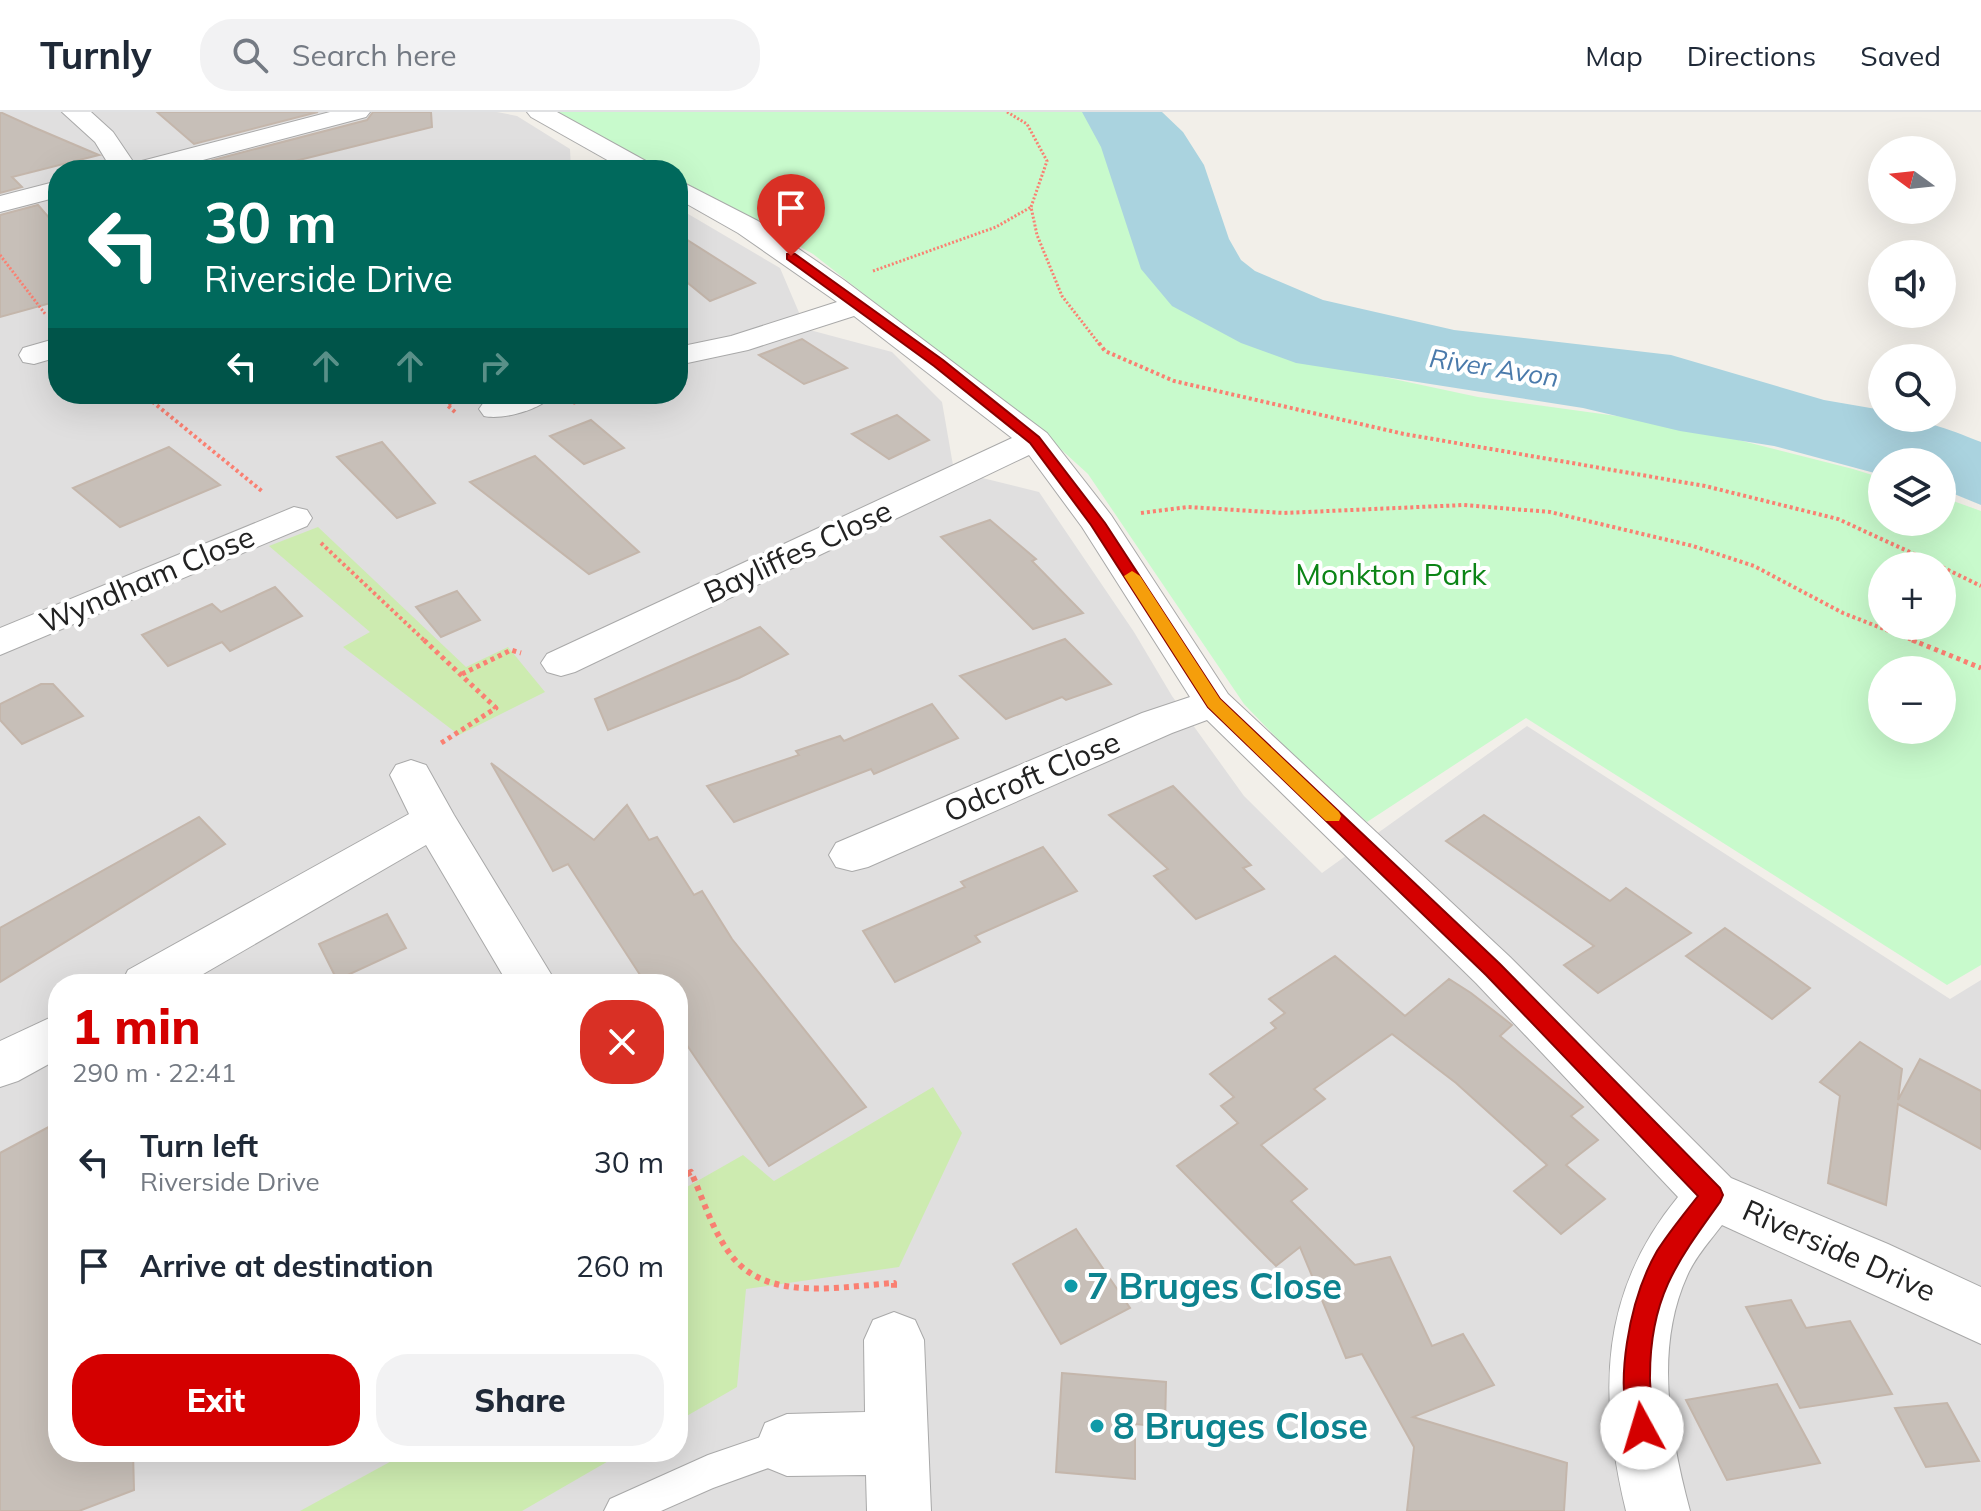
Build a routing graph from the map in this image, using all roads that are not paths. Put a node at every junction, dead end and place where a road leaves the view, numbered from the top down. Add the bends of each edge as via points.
1 (74, 112) edge
2 (358, 112) edge
3 (539, 112) edge
4 (120, 160) edge
5 (173, 160) edge
6 (623, 160) edge
7 (48, 192) edge
8 (688, 194) edge
9 (0, 204) edge
10 (846, 295) junction
11 (688, 354) edge
12 (509, 404) edge
13 (495, 409) dead end
14 (1035, 440) junction
15 (294, 518) dead end
16 (0, 643) edge
17 (561, 663) road end
18 (1214, 703) junction
19 (411, 775) road end
20 (434, 820) junction
21 (852, 855) dead end
22 (163, 974) edge
23 (527, 974) edge
24 (48, 1040) edge
25 (0, 1066) edge
26 (1712, 1195) junction
27 (1981, 1316) edge
28 (894, 1340) road end
29 (898, 1443) junction
30 (787, 1445) joint
31 (622, 1511) edge
32 (899, 1511) edge
33 (1658, 1511) edge

1 - 4 street via 101,131
2 - 5 street
3 - 6 street
7 - 9 street
8 - 10 street, Riverside Drive via 748,227
10 - 11 street via 737,344
10 - 14 street, Riverside Drive
12 - 13 street
14 - 17 street, Bayliffes Close
14 - 18 street, Riverside Drive via 1098,523
15 - 16 street, Wyndham Close
18 - 21 street, Odcroft Close
18 - 26 street, Riverside Drive via 1493,970
19 - 20 street
20 - 22 street
20 - 23 street
24 - 25 street
26 - 27 street, Riverside Drive
26 - 33 street via 1666,1259 1640,1332 1638,1391
28 - 29 street
29 - 30 street
29 - 32 street
30 - 31 lane via 708,1472

